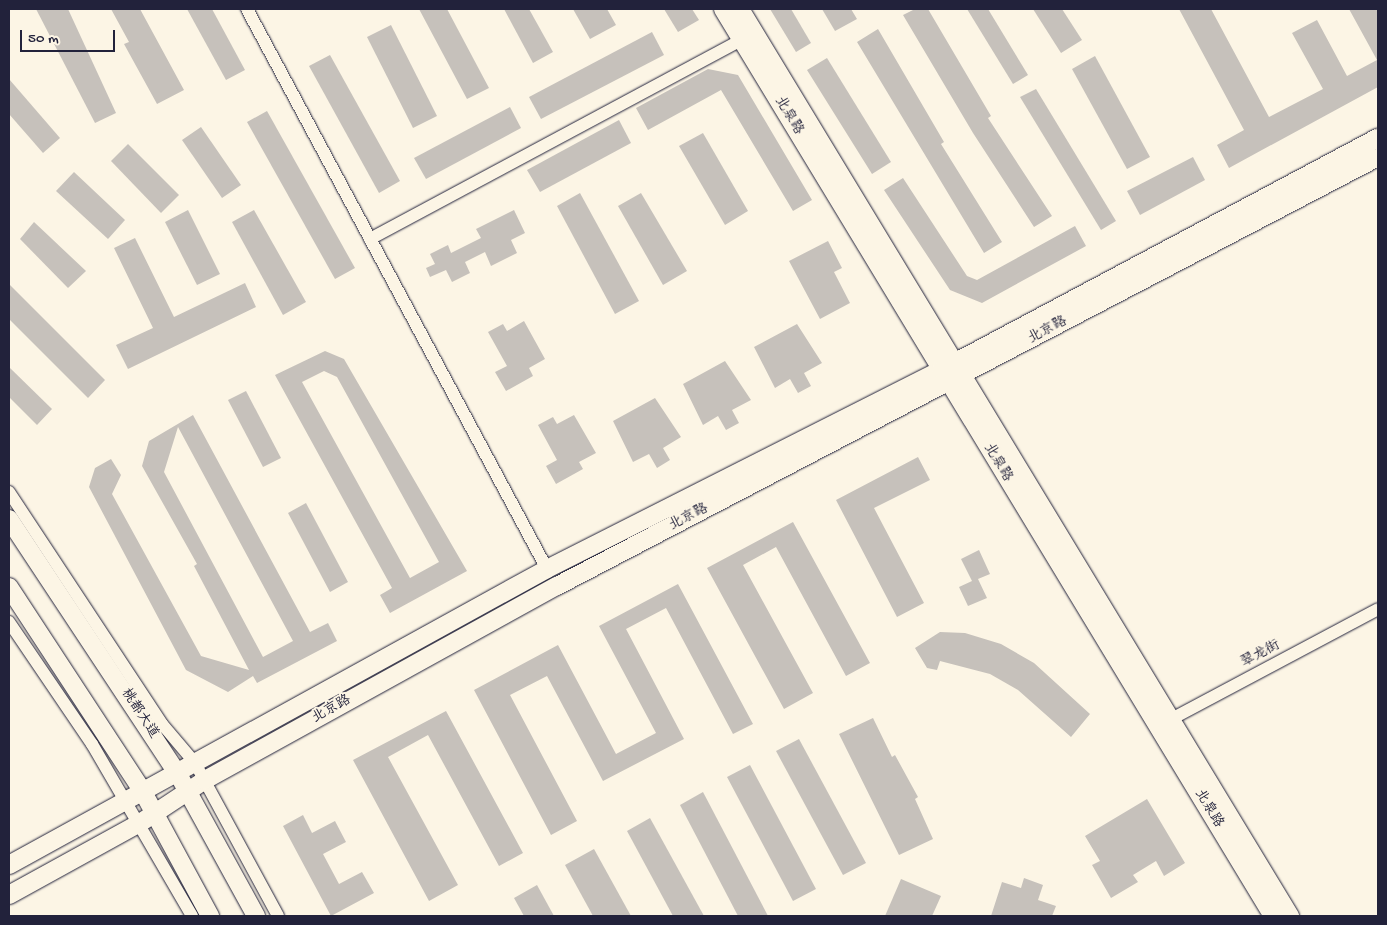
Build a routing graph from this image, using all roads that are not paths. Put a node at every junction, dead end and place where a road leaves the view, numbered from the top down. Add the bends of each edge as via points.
1 (247, 9) edge
2 (723, 9) edge
3 (740, 9) edge
4 (748, 36) junction
5 (1378, 138) edge
6 (1378, 157) edge
7 (370, 239) junction
8 (952, 373) junction
9 (9, 492) edge
10 (9, 519) edge
11 (547, 569) junction
12 (9, 587) edge
13 (1378, 610) edge
14 (9, 622) edge
15 (1163, 723) junction
16 (195, 763) junction
17 (178, 774) junction
18 (205, 780) junction
19 (142, 792) junction
20 (188, 792) junction
21 (126, 801) junction
22 (155, 813) junction
23 (140, 823) junction
24 (9, 865) edge
25 (9, 895) edge
26 (192, 916) edge
27 (210, 916) edge
28 (256, 916) edge
29 (278, 916) edge
30 (1274, 916) edge
31 (1290, 916) edge

1 - 7 street
2 - 4 street, 北泉路
3 - 4 street, 北泉路
4 - 7 street
4 - 8 street, 北泉路
5 - 8 street, 北京路
6 - 8 street, 北京路
7 - 11 street
8 - 11 street, 北京路
8 - 15 street, 北泉路
8 - 18 street, 北京路
9 - 16 street via 162,724
10 - 17 street, 桃都大道
11 - 16 street, 北京路
12 - 19 street
13 - 15 street, 翠龙街
14 - 21 street
15 - 30 street, 北泉路
15 - 31 street, 北泉路
16 - 17 street, 北京路
16 - 18 street
17 - 19 street, 北京路
17 - 20 street, 桃都大道
18 - 20 street, 北京路
18 - 29 street
19 - 21 street, 北京路
19 - 22 street
20 - 22 street, 北京路
20 - 28 street, 桃都大道
21 - 23 street
21 - 24 street, 北京路
22 - 23 street, 北京路
22 - 27 street
23 - 25 street, 北京路
23 - 26 street

